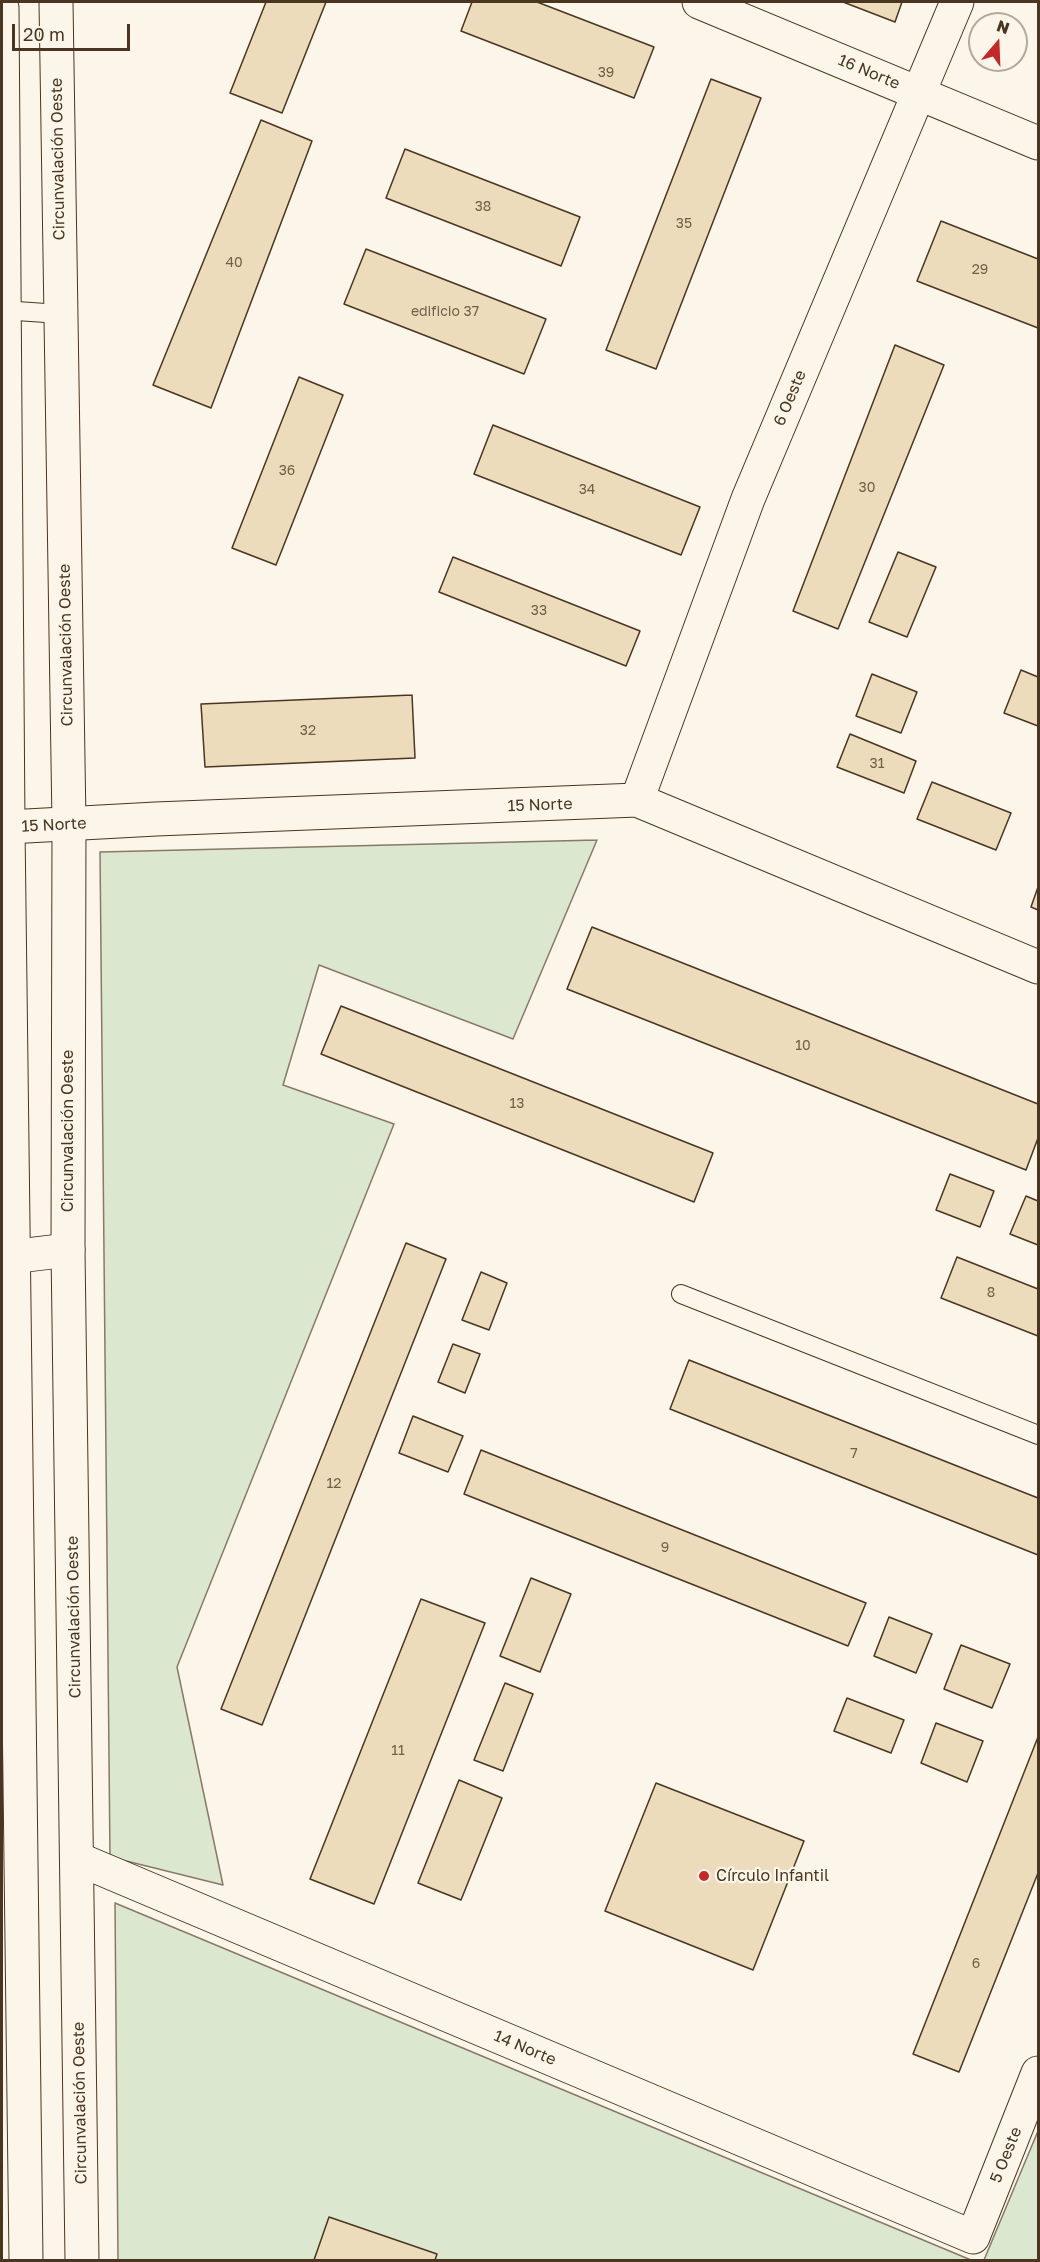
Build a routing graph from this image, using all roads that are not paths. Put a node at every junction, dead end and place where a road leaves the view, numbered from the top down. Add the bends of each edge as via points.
1 (56, 2) edge
2 (699, 2) edge
3 (957, 2) edge
4 (2, 8) edge
5 (919, 93) junction
6 (1038, 143) edge
7 (3, 310) edge
8 (60, 314) junction
9 (637, 800) junction
10 (69, 823) junction
11 (8, 827) junction
12 (1038, 968) edge
13 (68, 1250) junction
14 (8, 1258) edge
15 (681, 1294) dead end
16 (1038, 1435) edge
17 (78, 1859) junction
18 (1038, 2073) edge
19 (973, 2237) joint
20 (26, 2260) edge
21 (82, 2260) edge

1 - 8 main road, Circunvalación Oeste
2 - 5 main road, 16 Norte
3 - 5 main road, 6 Oeste
4 - 7 main road
5 - 6 main road, 16 Norte
5 - 9 main road, 6 Oeste via 748,499
7 - 8 lane
7 - 11 main road
8 - 10 main road, Circunvalación Oeste
9 - 10 main road, 15 Norte
9 - 12 main road, 15 Norte
10 - 11 main road, 15 Norte
10 - 13 main road, Circunvalación Oeste
11 - 14 main road
13 - 14 main road
13 - 17 main road, Circunvalación Oeste
14 - 20 main road
15 - 16 lane
17 - 19 main road, 14 Norte
17 - 21 main road, Circunvalación Oeste
18 - 19 main road, 5 Oeste

